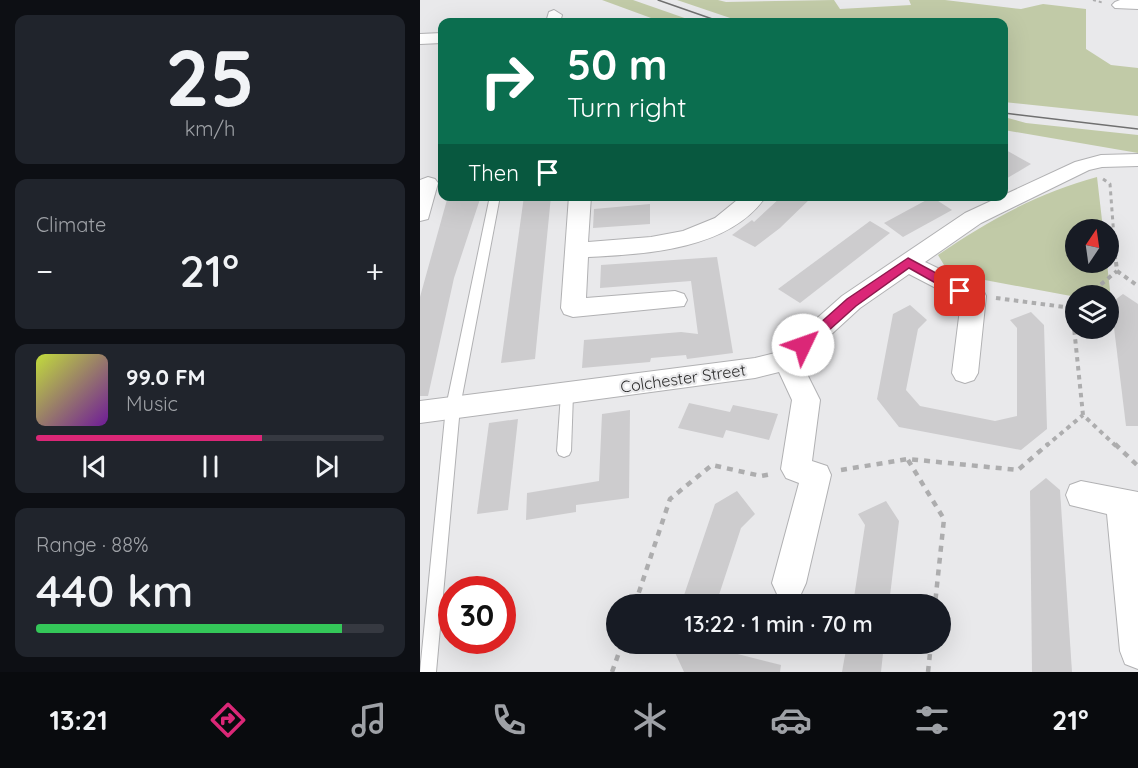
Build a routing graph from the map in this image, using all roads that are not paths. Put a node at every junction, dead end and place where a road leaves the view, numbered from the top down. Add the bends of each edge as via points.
1 (1138, 4) edge
2 (1120, 5) dead end
3 (438, 38) edge
4 (420, 39) edge
5 (1138, 160) edge
6 (430, 183) edge
7 (494, 201) edge
8 (580, 201) edge
9 (750, 201) edge
10 (420, 214) edge
11 (576, 250) junction
12 (908, 262) junction
13 (675, 300) dead end
14 (787, 360) junction
15 (965, 373) dead end
16 (567, 394) junction
17 (453, 407) junction
18 (420, 412) edge
19 (564, 451) dead end
20 (1081, 495) dead end
21 (1129, 504) edge
22 (789, 583) dead end
23 (1138, 651) edge
24 (428, 672) edge

1 - 2 street
3 - 4 street
5 - 12 street, Colchester Street via 1082,166 973,218
6 - 10 street
7 - 17 lane
8 - 11 street
9 - 11 street via 722,223 658,244
11 - 13 street via 573,308
12 - 14 street, Colchester Street via 851,302
12 - 15 street via 974,296
14 - 16 street, Colchester Street via 755,368
14 - 22 street via 806,400 806,472
16 - 17 street, Colchester Street
16 - 19 lane
17 - 18 street, Colchester Street
17 - 24 lane
20 - 21 street
21 - 23 street

